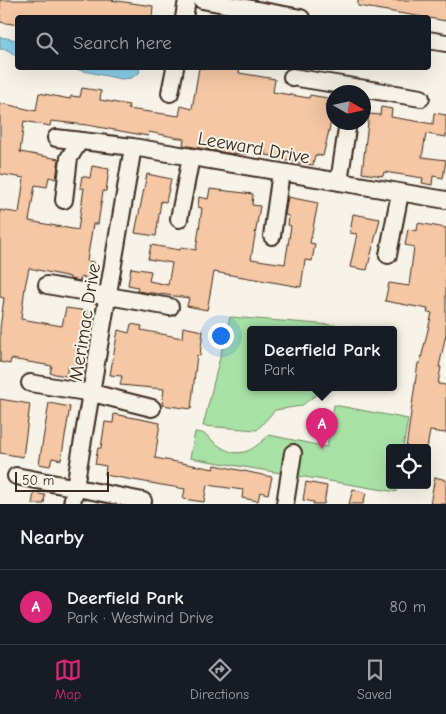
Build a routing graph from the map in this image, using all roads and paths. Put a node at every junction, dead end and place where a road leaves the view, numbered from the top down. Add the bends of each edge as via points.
1 (186, 0) edge
2 (202, 0) edge
3 (184, 15) edge
4 (284, 15) edge
5 (431, 40) edge
6 (446, 43) edge
7 (175, 70) edge
8 (292, 76) dead end
9 (331, 85) edge
10 (371, 92) edge
11 (170, 93) dead end
12 (421, 98) dead end
13 (347, 130) edge
14 (56, 138) dead end
15 (79, 142) junction
16 (133, 147) junction
17 (191, 157) junction
18 (281, 172) junction
19 (339, 182) junction
20 (400, 193) junction
21 (64, 200) dead end
22 (446, 200) edge
23 (179, 219) dead end
24 (272, 236) dead end
25 (388, 255) dead end
26 (47, 285) dead end
27 (108, 297) junction
28 (170, 307) dead end
29 (30, 383) dead end
30 (92, 393) junction
31 (152, 408) dead end
32 (293, 453) dead end
33 (16, 476) dead end
34 (75, 488) junction
35 (143, 501) dead end
36 (72, 504) edge
37 (285, 504) edge

1 - 3 street
2 - 4 street
5 - 6 street
7 - 11 street
8 - 9 street
10 - 12 street
13 - 19 street
14 - 15 street, Leeward Drive
15 - 16 street, Leeward Drive
15 - 21 street via 69,158
16 - 17 street, Leeward Drive
16 - 27 street, Merimac Drive
17 - 18 street, Leeward Drive
17 - 23 street
18 - 19 street, Leeward Drive
18 - 24 street
19 - 20 street, Leeward Drive
20 - 22 street, Leeward Drive
20 - 25 street
26 - 27 street
27 - 28 street
27 - 30 street, Merimac Drive
29 - 30 street
30 - 31 street
30 - 34 street, Merimac Drive
32 - 37 street
33 - 34 street
34 - 35 street
34 - 36 street, Merimac Drive

